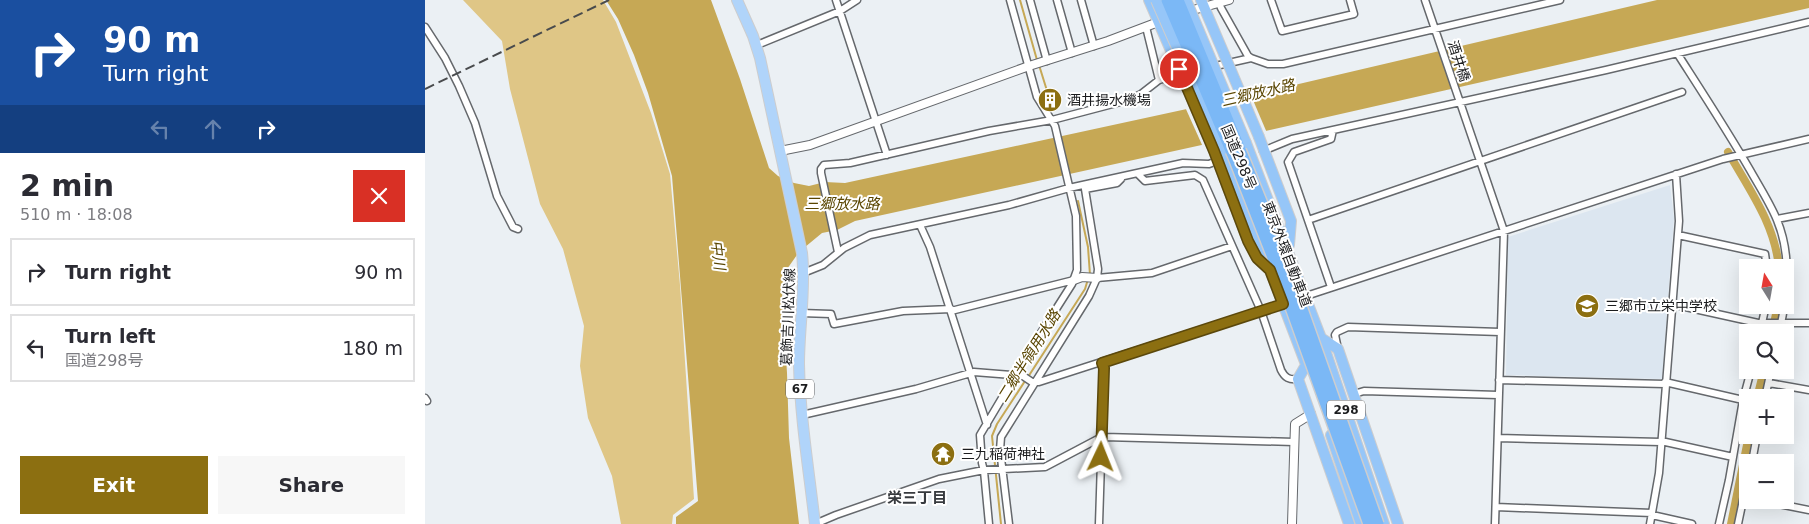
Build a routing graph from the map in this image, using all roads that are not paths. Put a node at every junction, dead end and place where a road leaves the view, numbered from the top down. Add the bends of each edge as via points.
1 (737, 0) edge
2 (836, 0) edge
3 (857, 0) edge
4 (1010, 0) edge
5 (1030, 0) edge
6 (1057, 0) edge
7 (1081, 0) edge
8 (1149, 0) edge
9 (1156, 0) edge
10 (1167, 0) edge
11 (1178, 0) edge
12 (1186, 0) edge
13 (1229, 0) edge
14 (1271, 0) edge
15 (1349, 0) edge
16 (1425, 0) edge
17 (1560, 0) edge
18 (1202, 3) edge
19 (1219, 3) junction
20 (840, 12) junction
21 (1159, 22) junction
22 (1809, 22) edge
23 (425, 27) edge
24 (1146, 27) junction
25 (1436, 33) junction
26 (757, 45) junction
27 (1093, 46) junction
28 (1677, 53) junction
29 (1072, 54) junction
30 (1251, 58) junction
31 (1045, 61) junction
32 (1030, 66) junction
33 (1159, 80) junction
34 (1682, 92) dead end
35 (1459, 102) junction
36 (876, 121) junction
37 (1054, 123) junction
38 (1333, 130) junction
39 (1809, 139) edge
40 (1263, 150) junction
41 (780, 151) junction
42 (887, 154) junction
43 (1251, 154) junction
44 (1741, 154) junction
45 (1219, 157) junction
46 (1479, 162) junction
47 (1138, 174) junction
48 (1675, 174) junction
49 (1123, 177) junction
50 (1068, 185) junction
51 (1809, 212) edge
52 (1308, 220) junction
53 (1777, 220) junction
54 (920, 225) junction
55 (518, 229) dead end
56 (1503, 231) junction
57 (1678, 235) junction
58 (1232, 246) junction
59 (1289, 251) junction
60 (838, 252) junction
61 (1766, 259) edge
62 (804, 271) junction
63 (1097, 278) junction
64 (1074, 280) junction
65 (1331, 288) junction
66 (1305, 296) junction
67 (1283, 304) junction
68 (1672, 304) junction
69 (951, 310) junction
70 (1261, 311) junction
71 (801, 313) junction
72 (1764, 314) edge
73 (1763, 323) junction
74 (1782, 323) junction
75 (1809, 323) edge
76 (1500, 332) junction
77 (1321, 338) junction
78 (1338, 349) junction
79 (1102, 363) junction
80 (1306, 365) junction
81 (970, 373) junction
82 (1020, 376) junction
83 (1299, 379) junction
84 (1770, 379) edge
85 (1499, 380) junction
86 (1034, 382) junction
87 (1665, 383) junction
88 (1769, 383) junction
89 (1767, 389) edge
90 (1809, 390) edge
91 (1353, 394) junction
92 (1498, 395) junction
93 (1739, 399) edge
94 (1311, 414) junction
95 (802, 415) junction
96 (1739, 423) edge
97 (987, 424) junction
98 (1102, 438) junction
99 (1498, 438) junction
100 (1294, 442) junction
101 (1661, 442) junction
102 (1733, 457) junction
103 (1002, 469) junction
104 (983, 470) junction
105 (1496, 507) junction
106 (1794, 507) edge
107 (1743, 509) edge
108 (1809, 510) edge
109 (1652, 514) junction
110 (815, 524) edge
111 (989, 524) edge
112 (1009, 524) edge
113 (1099, 524) edge
114 (1292, 524) edge
115 (1349, 524) edge
116 (1361, 524) edge
117 (1369, 524) edge
118 (1378, 524) edge
119 (1384, 524) edge
120 (1399, 524) edge
121 (1495, 524) edge
122 (1650, 524) edge
123 (1692, 524) edge
124 (1719, 524) edge
125 (1738, 524) edge

1 - 26 main road, 葛飾吉川松伏線 / 67
2 - 20 street
3 - 20 street
4 - 32 street
5 - 31 street
6 - 29 street
7 - 27 street
8 - 21 highway, 国道298号 / 298
9 - 45 highway, 国道298号 / 298, bridge
10 - 117 highway, 東京外環自動車道, bridge via 1275,260
11 - 118 highway, 東京外環自動車道, bridge via 1285,261
12 - 43 highway, 国道298号 / 298, bridge
13 - 19 street
14 - 15 street via 1282,31 1354,14
16 - 25 street, 酒井橋
17 - 25 street
18 - 19 street
18 - 21 street
18 - 40 highway, 国道298号 / 298, bridge
19 - 30 street
20 - 26 street
20 - 36 street
21 - 24 street
21 - 45 highway, 国道298号 / 298, bridge
22 - 28 street
23 - 55 street via 459,86 475,123 497,196 513,227
24 - 27 street
24 - 33 street
25 - 30 street via 1283,64 1268,64
25 - 35 street, 酒井橋
26 - 41 main road, 葛飾吉川松伏線 / 67
27 - 29 street
28 - 35 street
28 - 44 street
29 - 31 street
30 - 33 street
31 - 32 street
32 - 36 street
32 - 37 street via 1037,99
33 - 37 street via 1134,98
34 - 46 street
35 - 38 street
35 - 46 street, 酒井橋
36 - 41 street via 810,145
36 - 42 street
37 - 42 street via 989,131
37 - 50 street
38 - 40 street via 1284,141
38 - 52 street via 1331,139 1293,152 1288,162
39 - 44 street
40 - 43 street
40 - 59 highway, 国道298号 / 298 via 1291,221
41 - 62 main road, 葛飾吉川松伏線 / 67
42 - 60 street via 850,163 824,165 821,169
43 - 59 highway, 国道298号 / 298
44 - 48 street
44 - 53 street
45 - 47 street via 1209,164 1183,163
45 - 67 highway, 国道298号 / 298 via 1248,241 1257,258 1270,270
46 - 52 street
46 - 56 street, 酒井橋
47 - 49 street
47 - 58 street via 1145,181 1195,175 1203,180
48 - 56 street
48 - 57 street
49 - 50 street
49 - 63 street via 1117,183 1085,189
50 - 54 street via 1009,205
50 - 64 street via 1077,229
51 - 53 street
52 - 65 street
53 - 74 street via 1788,284
54 - 60 street via 862,238
54 - 69 street
56 - 65 street
56 - 76 street
57 - 61 street via 1765,254
57 - 68 street
58 - 63 street via 1152,272
58 - 70 street
59 - 66 highway, 国道298号 / 298
60 - 62 street via 823,265
62 - 71 main road, 葛飾吉川松伏線 / 67
63 - 64 street
63 - 86 street
64 - 69 street
64 - 82 street
65 - 66 street
66 - 67 street
66 - 77 highway, 国道298号 / 298
67 - 70 street
67 - 80 highway, 国道298号 / 298
68 - 73 street
68 - 87 street
69 - 71 street via 903,311 833,324 831,314
69 - 81 street
70 - 79 street
70 - 83 street via 1284,376
71 - 95 main road, 葛飾吉川松伏線 / 67 via 799,365
72 - 73 street
73 - 74 street
74 - 75 street
76 - 78 street via 1347,327 1335,335
76 - 85 street
77 - 78 highway
77 - 119 highway, 国道298号 / 298
78 - 91 highway, 298
79 - 86 street
79 - 98 street
80 - 83 highway
80 - 116 highway, 国道298号 / 298
81 - 82 street
81 - 95 street
81 - 97 street
82 - 86 street
82 - 97 street
83 - 94 highway, 298
84 - 88 street
85 - 87 street
85 - 92 street
86 - 103 street via 1001,437
87 - 93 street
87 - 101 street
88 - 89 street
88 - 90 street
91 - 92 street via 1364,391
91 - 120 highway, 298
92 - 99 street
94 - 100 street via 1295,424
94 - 115 highway, 298
95 - 110 main road, 葛飾吉川松伏線 / 67
96 - 102 street
97 - 104 street via 980,436
98 - 100 street
98 - 103 street via 1045,467
98 - 113 street
99 - 101 street
99 - 105 street
100 - 114 street
101 - 102 street
101 - 109 street
102 - 124 street
103 - 104 street
103 - 112 street
104 - 110 street via 939,479
104 - 111 street
105 - 109 street
105 - 121 street
106 - 108 street
107 - 125 street
109 - 122 street
109 - 123 street

